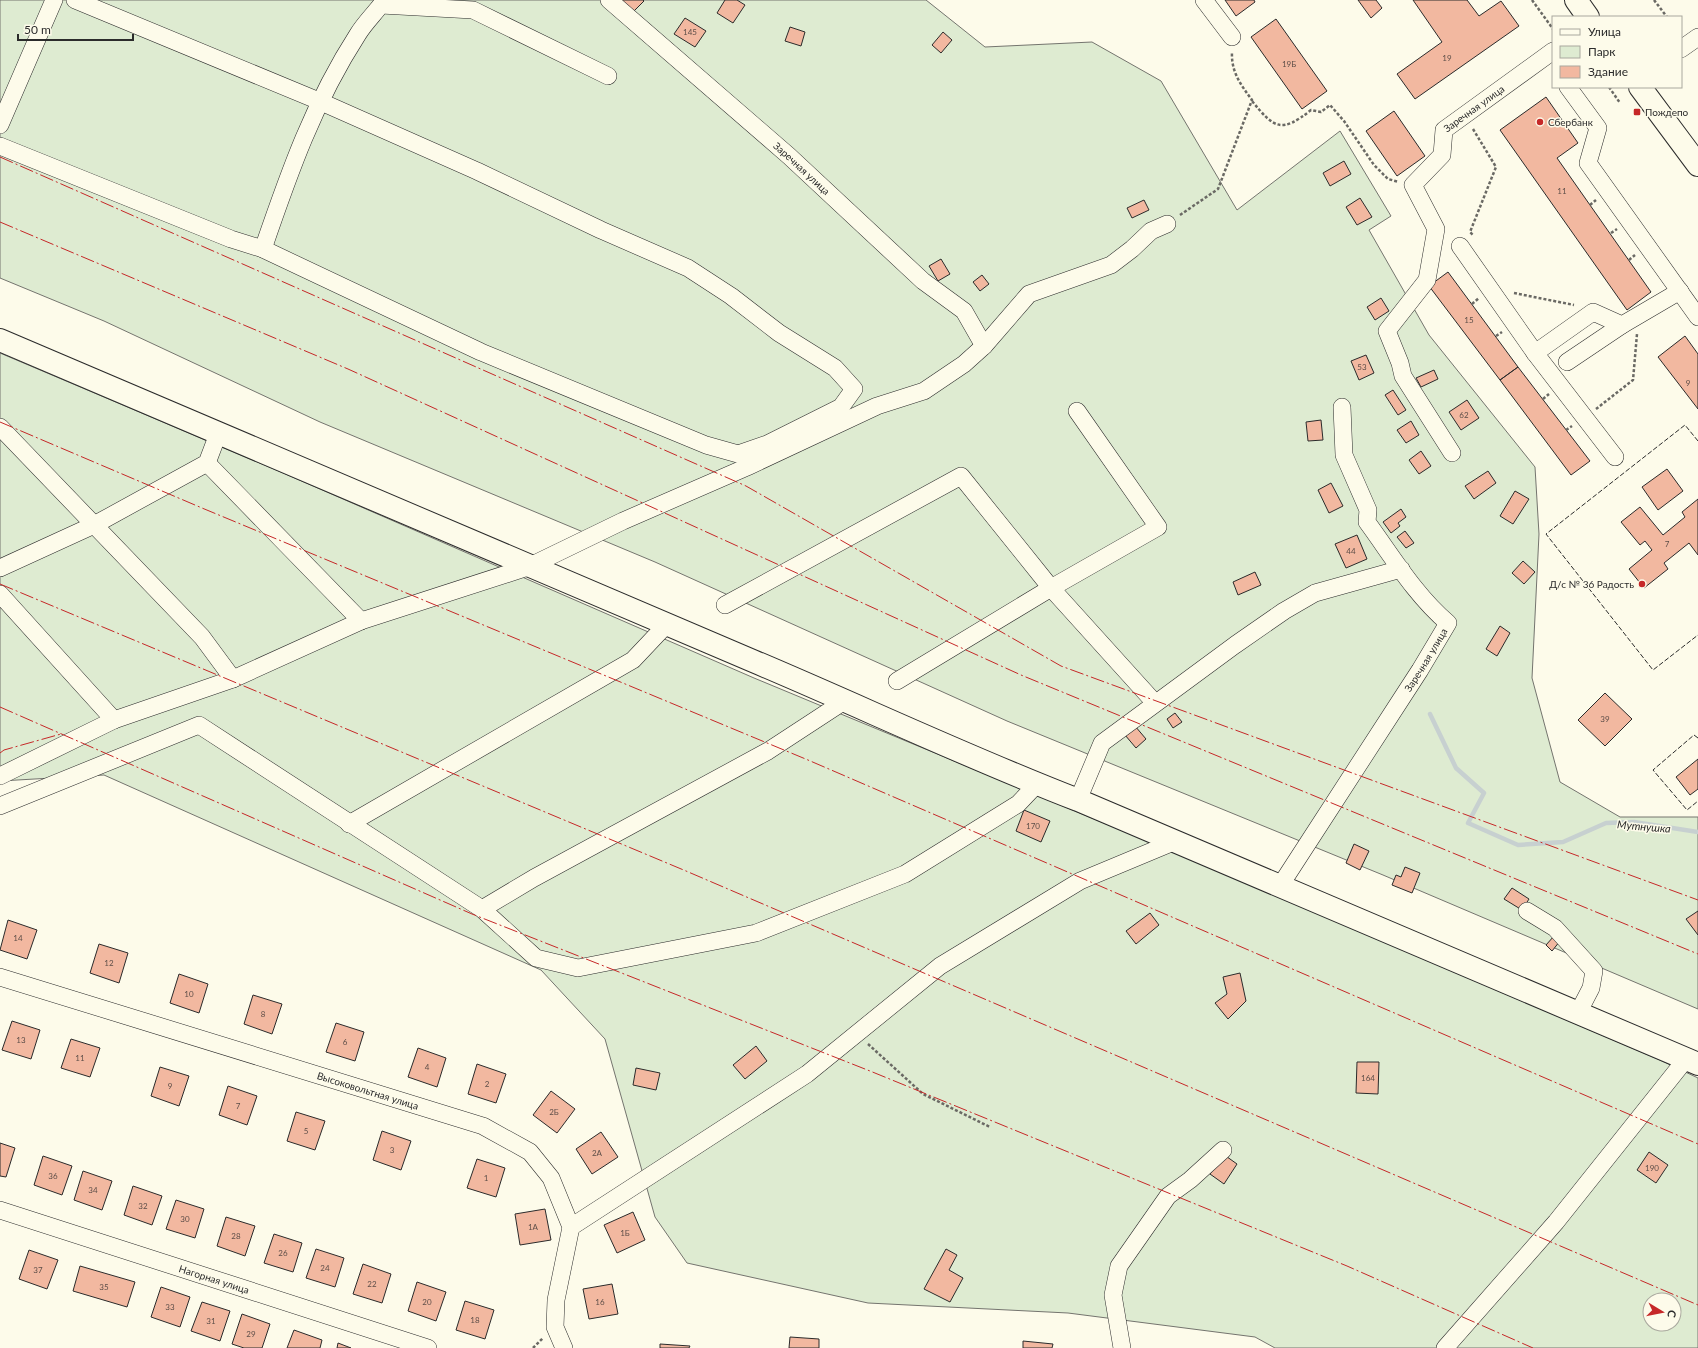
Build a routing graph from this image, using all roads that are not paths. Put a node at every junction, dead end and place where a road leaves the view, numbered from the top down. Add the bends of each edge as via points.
1 (54, 0) edge
2 (75, 0) edge
3 (609, 0) edge
4 (1204, 0) edge
5 (1576, 0) edge
6 (1587, 16) edge
7 (1232, 37) road end
8 (1698, 37) edge
9 (1682, 48) edge
10 (1550, 58) edge
11 (608, 76) dead end
12 (1569, 88) edge
13 (1641, 88) edge
14 (319, 101) junction
15 (0, 125) edge
16 (0, 146) edge
17 (1698, 165) edge
18 (1167, 224) road end
19 (1460, 246) dead end
20 (263, 249) junction
21 (1680, 291) junction
22 (1698, 317) edge
23 (1622, 324) junction
24 (0, 340) edge
25 (984, 346) junction
26 (1535, 353) junction
27 (1567, 362) dead end
28 (1342, 407) dead end
29 (1077, 411) dead end
30 (0, 427) edge
31 (218, 434) junction
32 (1452, 453) dead end
33 (1615, 458) dead end
34 (207, 463) junction
35 (94, 525) junction
36 (528, 567) junction
37 (0, 568) edge
38 (1401, 569) junction
39 (1051, 588) junction
40 (0, 594) edge
41 (725, 605) dead end
42 (361, 621) junction
43 (667, 624) junction
44 (233, 679) junction
45 (897, 681) dead end
46 (846, 700) junction
47 (1155, 704) junction
48 (114, 720) junction
49 (0, 776) edge
50 (1037, 784) junction
51 (1078, 800) junction
52 (0, 806) edge
53 (349, 824) junction
54 (1176, 841) junction
55 (1280, 886) junction
56 (482, 909) junction
57 (1527, 911) dead end
58 (0, 977) edge
59 (1578, 1013) junction
60 (1692, 1061) edge
61 (1223, 1150) dead end
62 (0, 1210) edge
63 (571, 1227) junction
64 (428, 1348) edge
65 (564, 1348) edge
66 (1122, 1348) edge
67 (1445, 1348) edge

1 - 15 street
2 - 14 street
3 - 25 street, Заречная улица via 789,156 923,281 964,311
4 - 7 street
5 - 6 main road
8 - 9 street
10 - 32 street, Заречная улица via 1444,130 1442,156 1413,185 1436,229 1426,280 1387,331 1403,376
11 - 14 street via 473,10 381,5 358,32
12 - 21 street via 1598,128 1588,163
13 - 17 main road
14 - 20 street via 295,157
14 - 20 street via 688,268 731,296 779,333 835,368 854,389 841,407 767,444 738,454 706,445 481,352
16 - 20 street via 230,239
18 - 25 street via 1151,231 1111,265 1029,294
19 - 26 street
21 - 22 street
21 - 23 street
23 - 26 street via 1593,312
23 - 27 street
24 - 31 main road
25 - 36 street via 964,364 924,391 877,406
26 - 33 street
28 - 38 street, Заречная улица via 1344,455 1368,510 1367,522
29 - 39 street via 1158,527
30 - 35 street
31 - 34 street
31 - 36 main road
34 - 35 street
34 - 42 street
35 - 37 street
35 - 44 street via 202,637
36 - 42 street
36 - 43 main road
38 - 47 street via 1315,593 1284,611
38 - 55 street, Заречная улица via 1448,623
39 - 41 street via 961,476
39 - 45 street
39 - 47 street
40 - 48 street
42 - 44 street
43 - 46 main road
43 - 53 street via 633,660
44 - 48 street
46 - 50 main road
46 - 56 street via 768,751
47 - 51 street via 1102,742
48 - 49 street
50 - 51 main road
50 - 56 street via 1018,804 905,874 756,933 578,968 536,958
51 - 54 main road
52 - 53 street via 199,725
53 - 56 street
54 - 55 main road
54 - 63 street via 1080,882 940,966 807,1074
55 - 59 main road
57 - 59 street via 1555,928 1594,971 1590,988
58 - 63 street, Высоковольтная улица via 483,1126 530,1152 551,1178
59 - 60 main road
60 - 67 street
61 - 66 street via 1168,1196 1119,1266 1113,1295
62 - 64 street, Нагорная улица
63 - 65 street via 556,1300 555,1327

